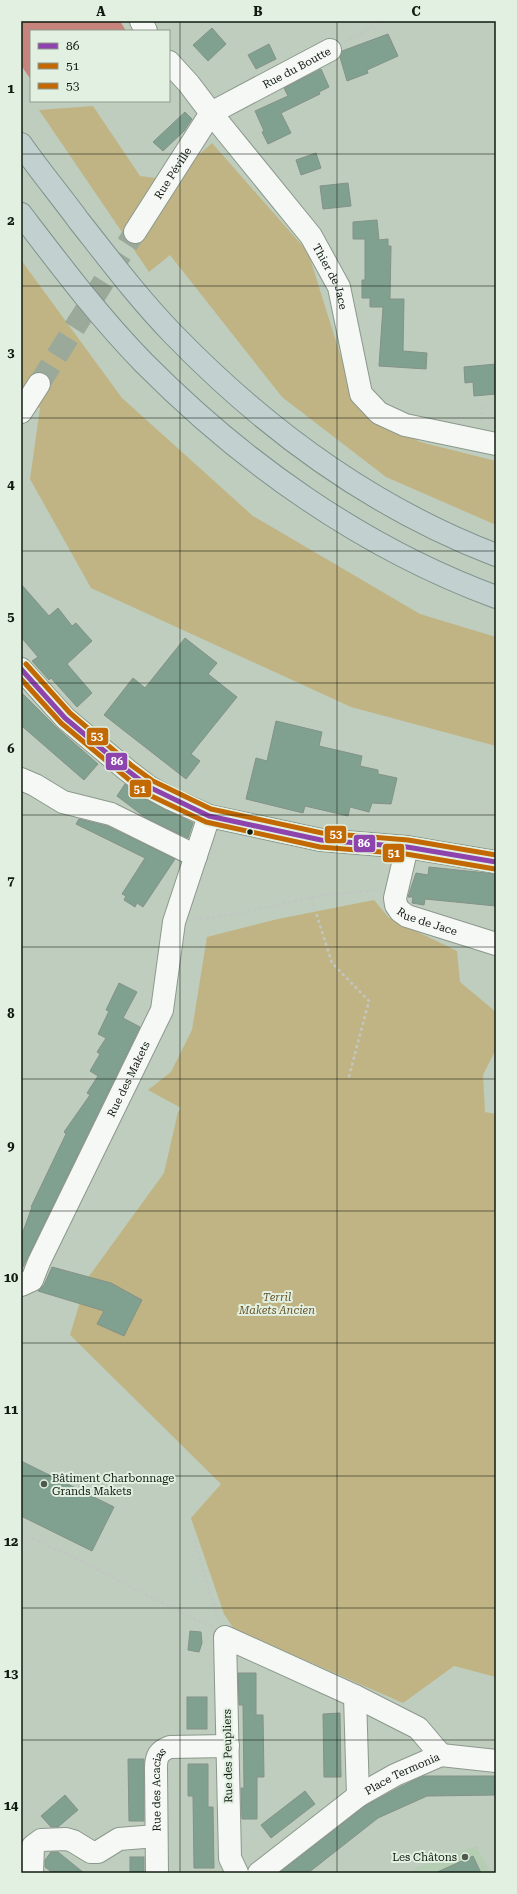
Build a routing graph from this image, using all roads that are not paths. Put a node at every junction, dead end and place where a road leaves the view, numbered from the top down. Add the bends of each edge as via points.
1 (141, 21) edge
2 (146, 30) edge
3 (330, 50) road end
4 (170, 63) edge
5 (210, 113) junction
6 (21, 144) edge
7 (21, 214) edge
8 (135, 232) tunnel mouth
9 (39, 384) tunnel mouth
10 (21, 412) edge
11 (496, 444) edge
12 (496, 555) edge
13 (496, 597) edge
14 (21, 669) edge
15 (21, 779) edge
16 (209, 816) junction
17 (407, 847) junction
18 (196, 856) junction
19 (496, 862) edge
20 (496, 944) edge
21 (21, 1285) edge
22 (355, 1696) junction
23 (228, 1746) junction
24 (441, 1755) junction
25 (496, 1761) edge
26 (358, 1796) junction
27 (156, 1836) junction
28 (32, 1873) edge
29 (157, 1873) edge
30 (237, 1873) edge
31 (259, 1873) edge

1 - 2 street
3 - 5 street, Rue du Boutte
4 - 5 street, Thier de Jace
5 - 8 street, Rue Péville
5 - 11 street, Thier de Jace via 311,236 339,287 361,394 379,413 406,424
6 - 12 highway via 122,276 172,333 228,388 286,436 349,481 415,520
7 - 13 highway via 88,301 144,363 204,419 258,464 330,515 400,556
9 - 10 street
14 - 16 street via 65,718 148,787
15 - 18 street via 63,802 111,814
16 - 17 street via 321,840
16 - 18 street, Rue des Makets
17 - 19 street
17 - 20 street, Rue de Jace via 395,898 400,911 407,916
18 - 21 street, Rue des Makets via 174,922 162,1010 32,1280
22 - 23 street, Rue des Peupliers via 225,1637
22 - 24 street, Place Termonia via 418,1728
22 - 26 street, Place Termonia
23 - 27 street, Rue des Acacias via 170,1747 163,1749 158,1755
23 - 30 street, Rue des Peupliers via 230,1858
24 - 25 street
24 - 26 street, Place Termonia via 395,1775
26 - 31 street
27 - 28 street via 119,1839 98,1852 91,1852 66,1839 41,1840 33,1846
27 - 29 street, Rue des Acacias

